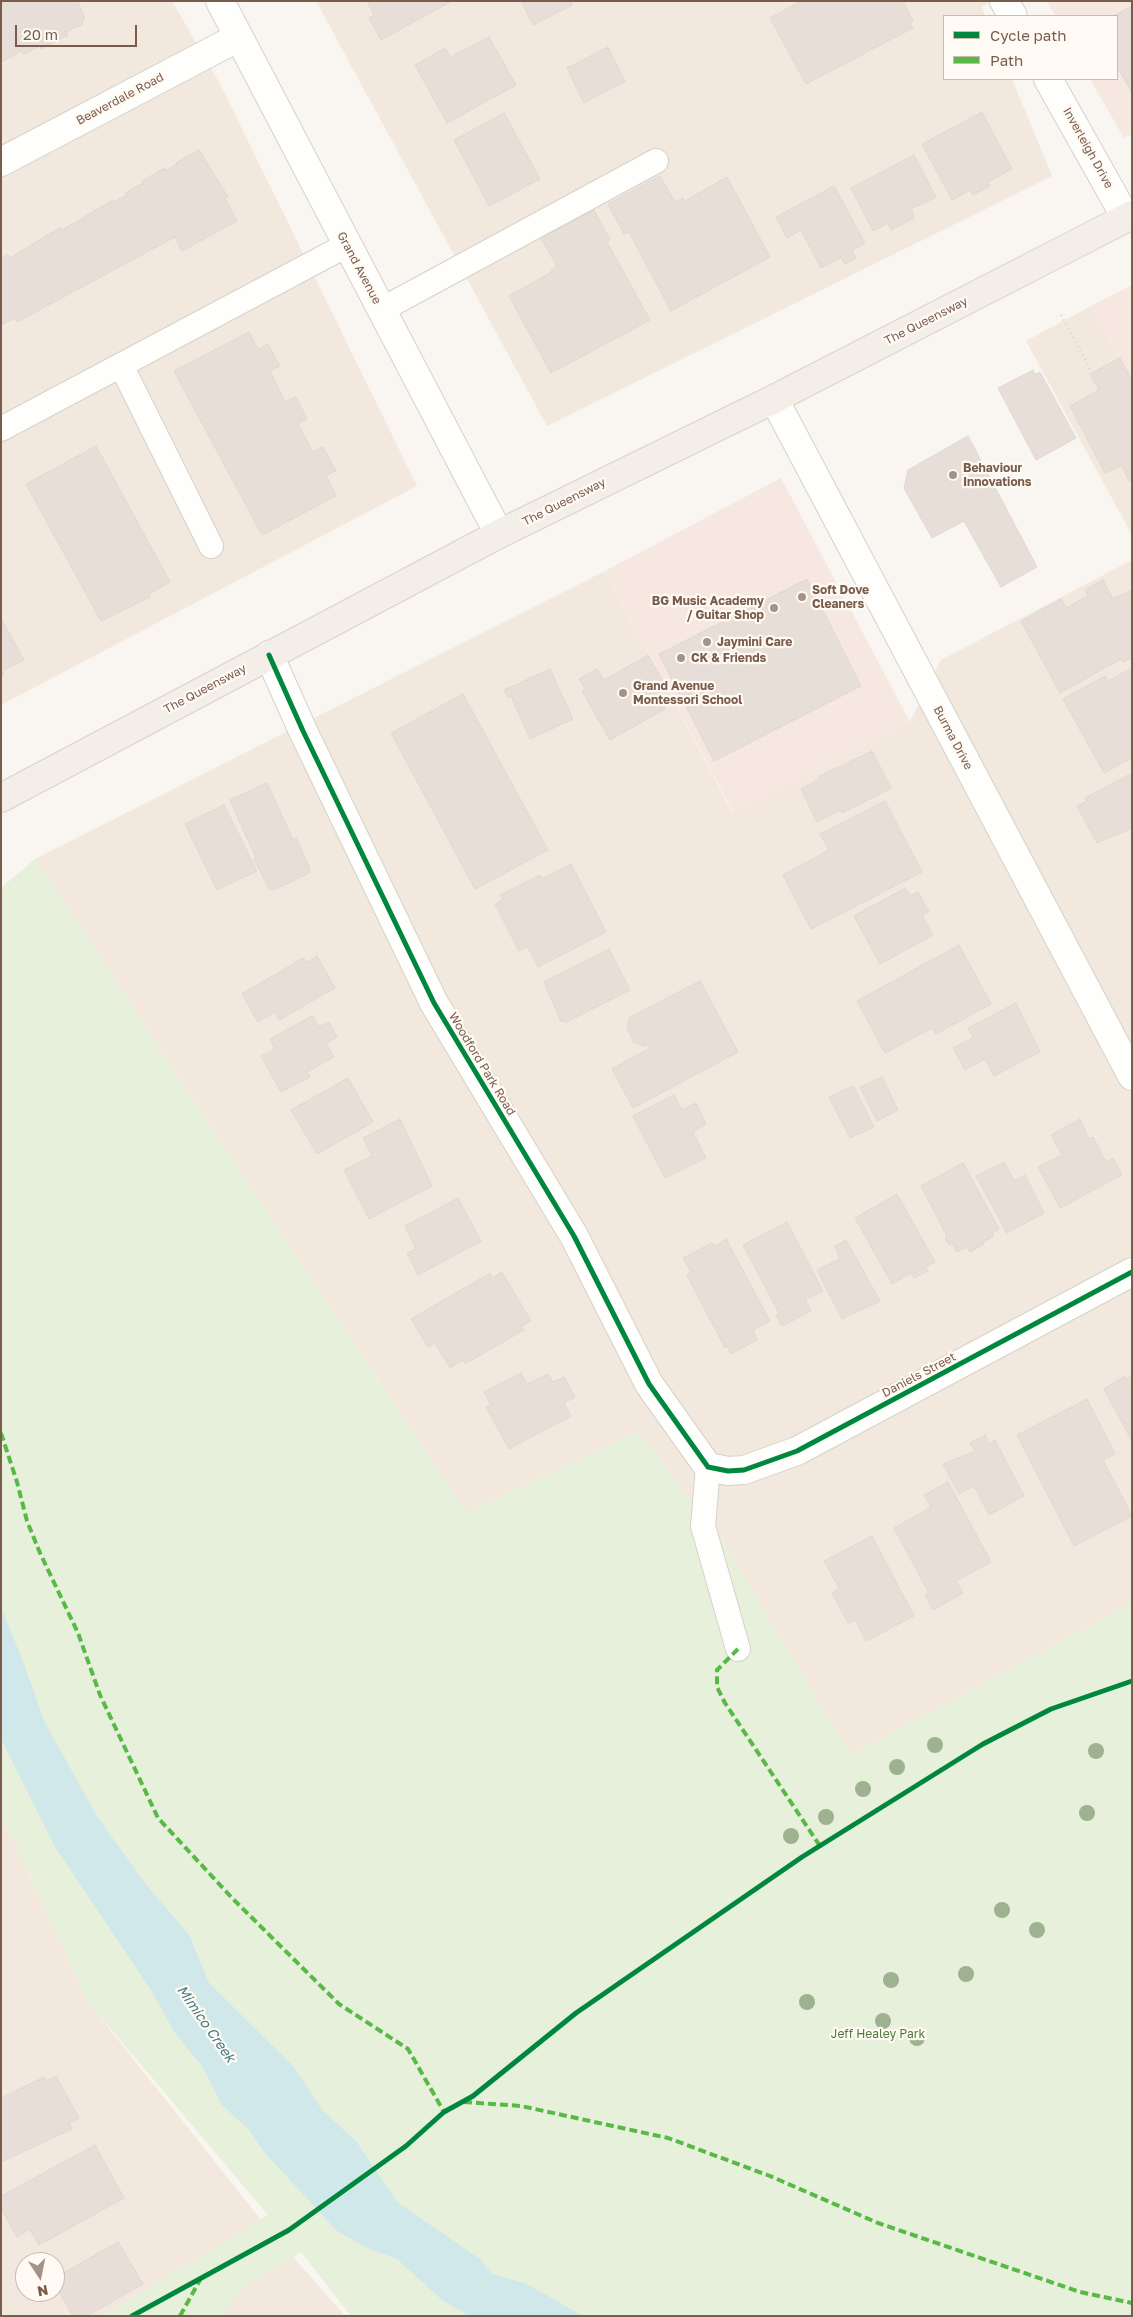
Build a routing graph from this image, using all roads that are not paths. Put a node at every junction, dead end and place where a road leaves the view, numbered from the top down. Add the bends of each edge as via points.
1 (220, 1) edge
2 (239, 37) junction
3 (1049, 80) edge
4 (656, 161) dead end
5 (1, 162) edge
6 (1129, 217) edge
7 (347, 245) junction
8 (381, 310) junction
9 (121, 365) junction
10 (774, 399) junction
11 (1, 428) edge
12 (499, 534) junction
13 (212, 546) dead end
14 (269, 655) junction
15 (1, 798) edge
16 (1132, 1076) edge
17 (1132, 1272) edge
18 (708, 1467) junction
19 (738, 1649) dead end

1 - 2 street, Grand Avenue
2 - 5 street, Beaverdale Road
2 - 7 street, Grand Avenue
3 - 6 street, Inverleigh Drive
4 - 8 lane
6 - 10 main road, The Queensway
7 - 8 street, Grand Avenue
7 - 9 lane
8 - 12 street, Grand Avenue
9 - 11 lane
9 - 13 lane
10 - 12 main road, The Queensway
10 - 16 street, Burma Drive
12 - 14 main road, The Queensway
14 - 15 main road, The Queensway
14 - 18 street, Woodford Park Road via 434,1003 574,1236 649,1384
17 - 18 street, Daniels Street via 797,1451 744,1470
18 - 19 lane via 702,1526

